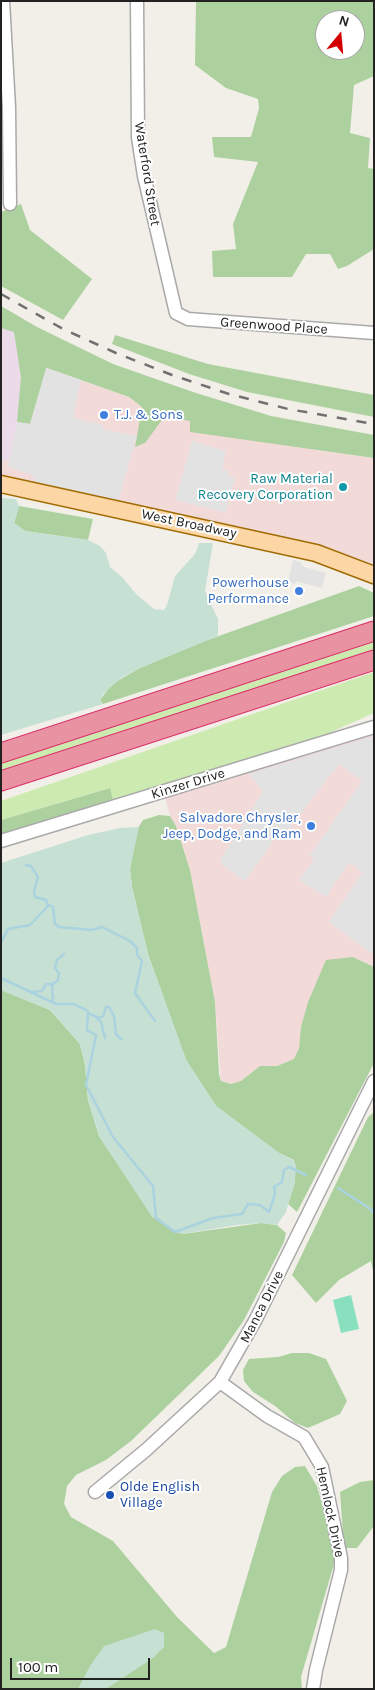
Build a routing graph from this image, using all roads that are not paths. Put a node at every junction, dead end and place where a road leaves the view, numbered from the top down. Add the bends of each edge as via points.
1 (3, 1) edge
2 (137, 1) edge
3 (3, 34) edge
4 (10, 204) dead end
5 (176, 314) joint
6 (374, 333) edge
7 (1, 484) edge
8 (374, 575) edge
9 (374, 631) edge
10 (374, 660) edge
11 (374, 727) edge
12 (1, 753) edge
13 (1, 781) edge
14 (1, 841) edge
15 (374, 1081) edge
16 (220, 1382) junction
17 (95, 1492) dead end
18 (313, 1689) edge

1 - 3 street
2 - 5 street, Waterford Street via 138,137
3 - 4 street via 10,107
5 - 6 street, Greenwood Place via 188,319
7 - 8 main road, West Broadway via 316,553
9 - 12 highway
10 - 13 highway
11 - 14 street, Kinzer Drive
15 - 16 street, Manca Drive via 256,1320
16 - 17 street, Manca Drive
16 - 18 street, Hemlock Drive via 267,1416 304,1437 322,1467 341,1570

